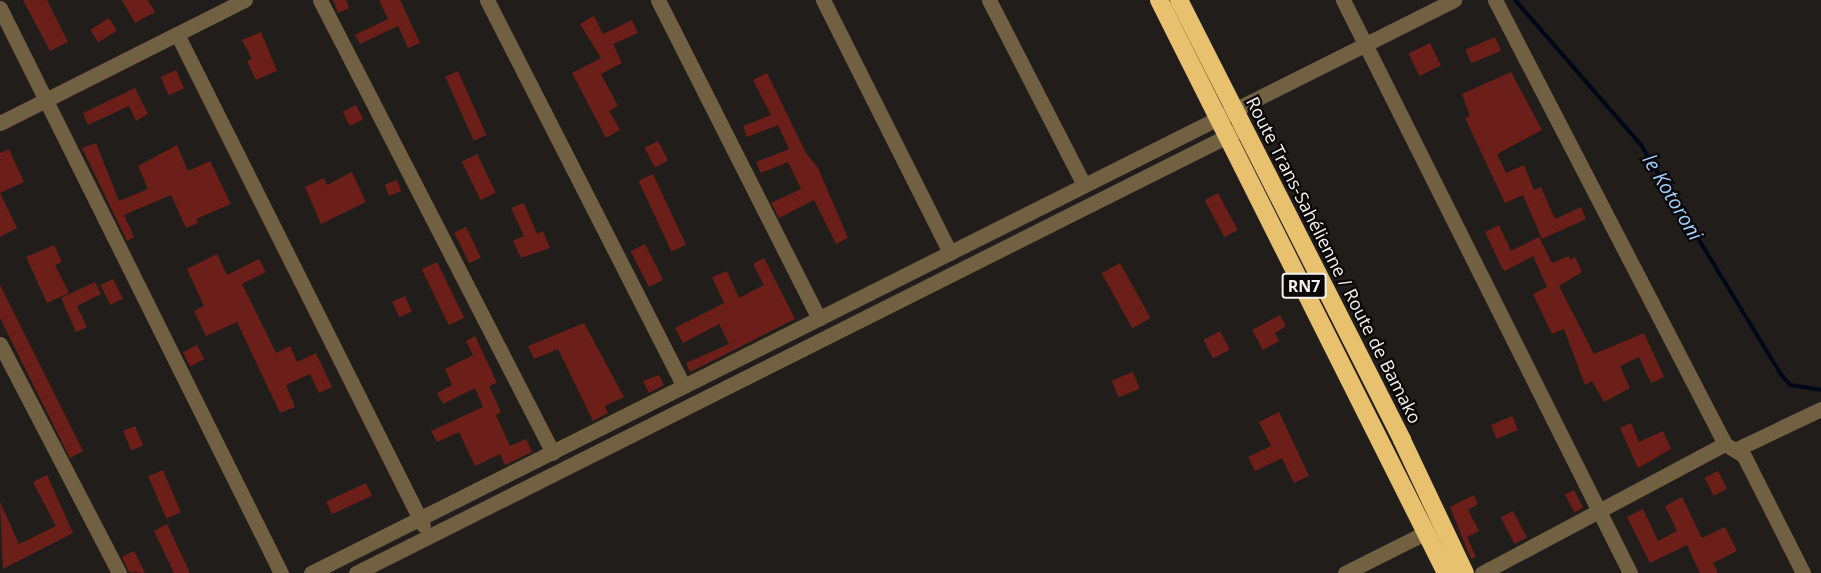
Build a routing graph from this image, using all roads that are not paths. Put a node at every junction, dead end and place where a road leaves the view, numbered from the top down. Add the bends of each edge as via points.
1 (245, 0) edge
2 (320, 0) edge
3 (487, 0) edge
4 (658, 0) edge
5 (822, 0) edge
6 (989, 0) edge
7 (1159, 0) edge
8 (1179, 0) edge
9 (1343, 0) edge
10 (1454, 0) edge
11 (1495, 0) edge
12 (0, 8) edge
13 (177, 34) junction
14 (1365, 44) junction
15 (46, 100) junction
16 (1226, 114) junction
17 (0, 123) edge
18 (1235, 132) junction
19 (1084, 185) junction
20 (950, 253) junction
21 (819, 319) junction
22 (0, 344) edge
23 (684, 386) junction
24 (1821, 410) edge
25 (1731, 446) junction
26 (553, 453) junction
27 (1599, 512) junction
28 (419, 518) junction
29 (1427, 532) junction
30 (428, 537) junction
31 (119, 573) edge
32 (281, 573) edge
33 (311, 573) edge
34 (356, 573) edge
35 (1345, 573) edge
36 (1446, 573) edge
37 (1465, 573) edge
38 (1482, 573) edge
39 (1630, 573) edge
40 (1803, 573) edge

1 - 13 street
2 - 26 street
3 - 23 street
4 - 21 street
5 - 20 street
6 - 19 street
7 - 16 highway, Route Trans-Sahélienne / Route de Bamako / RN7
8 - 16 highway, Route Trans-Sahélienne / Route de Bamako / RN7
9 - 14 street
10 - 14 street
11 - 25 street
12 - 15 street
13 - 15 street
13 - 28 street
14 - 16 street
14 - 27 street
15 - 17 street
15 - 32 street
16 - 18 highway, Route Trans-Sahélienne / Route de Bamako / RN7
16 - 19 street
18 - 29 highway, Route Trans-Sahélienne / Route de Bamako / RN7
18 - 30 street
18 - 37 highway, Route Trans-Sahélienne / Route de Bamako / RN7 via 1402,440
19 - 20 street
20 - 21 street
21 - 23 street
22 - 31 street
23 - 26 street
24 - 25 street
25 - 27 street
25 - 40 street via 1744,456
26 - 28 street
27 - 38 street
27 - 39 street
28 - 30 street
28 - 33 street
29 - 35 street
29 - 36 highway, Route Trans-Sahélienne / Route de Bamako / RN7
30 - 34 street

